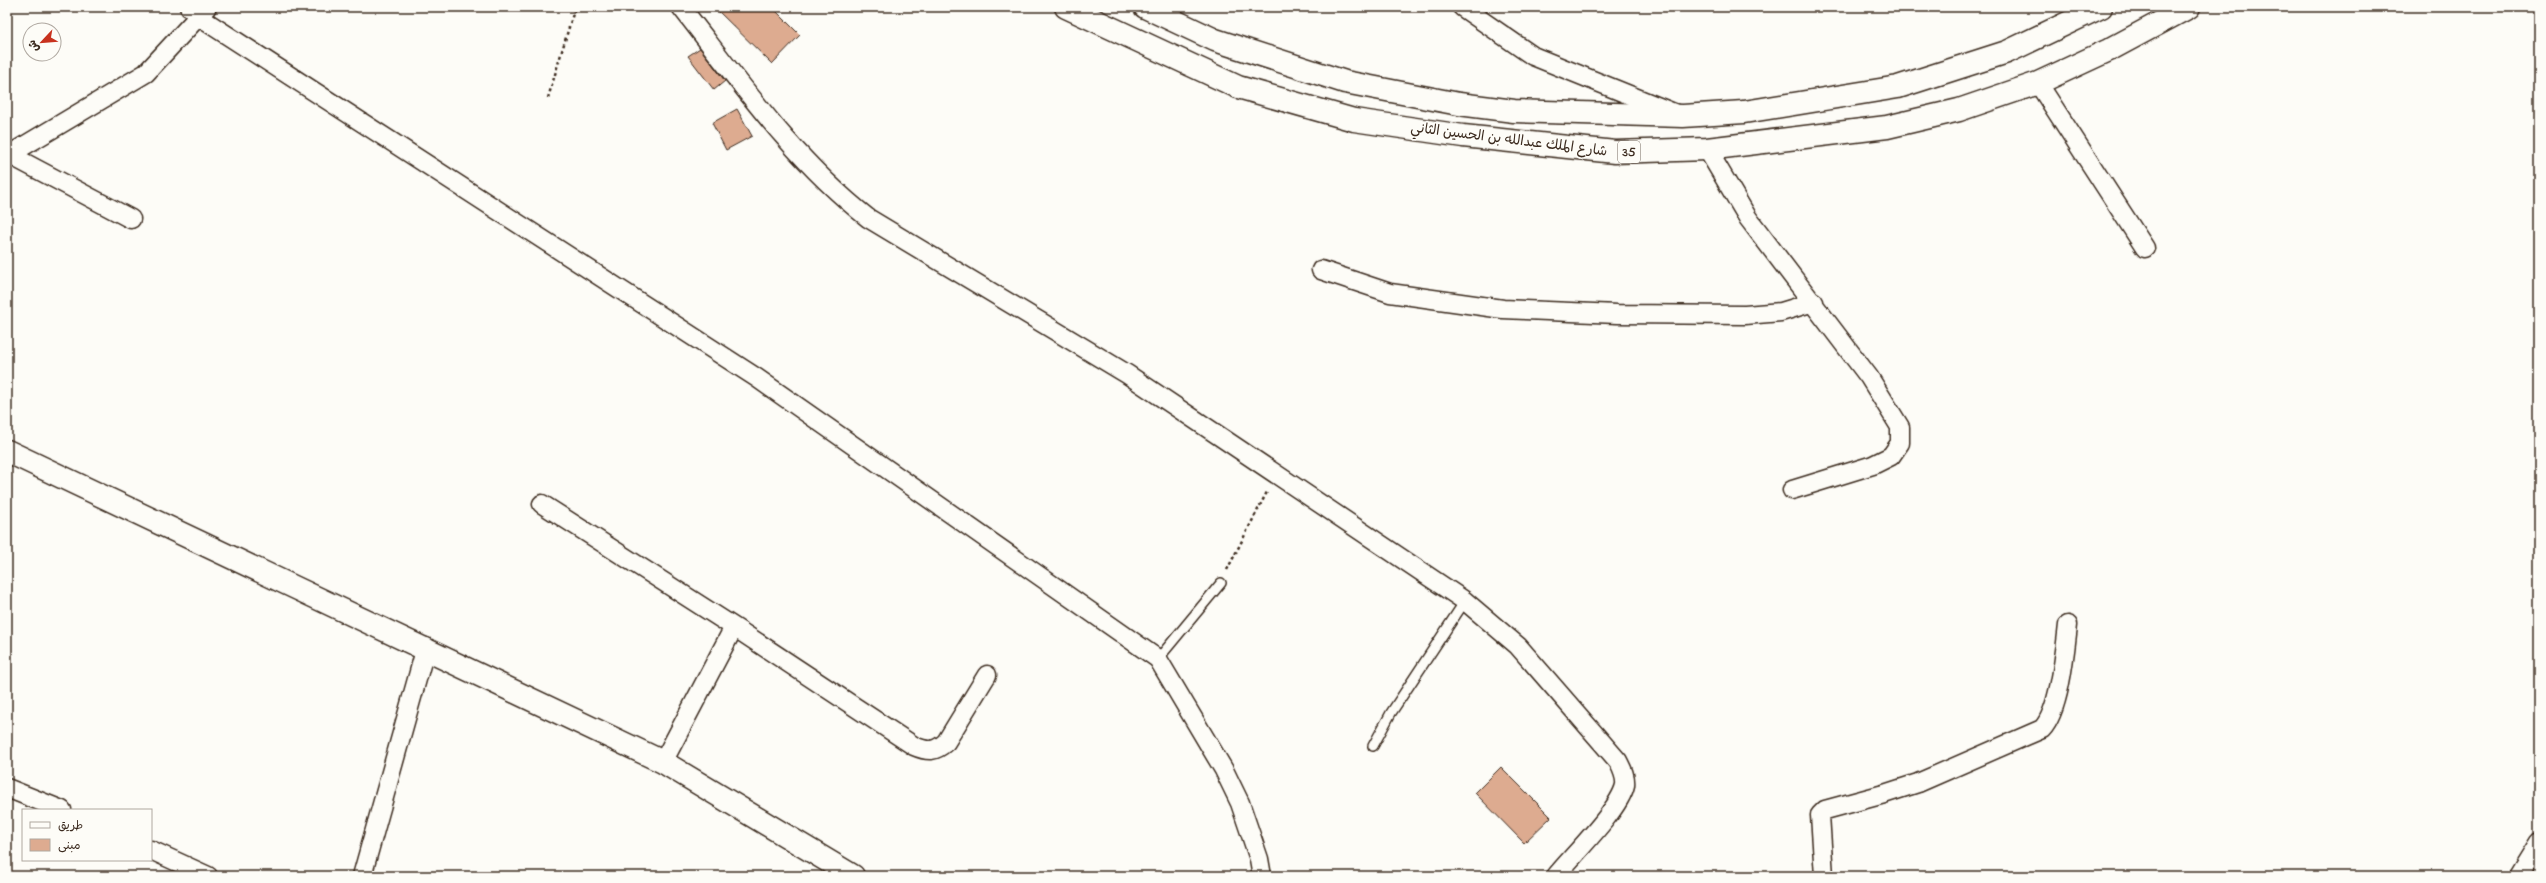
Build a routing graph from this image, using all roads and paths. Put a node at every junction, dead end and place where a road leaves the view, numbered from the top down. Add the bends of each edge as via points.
1 (575, 7) edge
2 (680, 7) edge
3 (1066, 7) edge
4 (1145, 7) edge
5 (1462, 7) edge
6 (2101, 7) edge
7 (2189, 7) edge
8 (198, 10) edge
9 (2038, 83) junction
10 (548, 98) dead end
11 (1683, 116) junction
12 (1707, 149) junction
13 (8, 156) edge
14 (131, 219) dead end
15 (2145, 248) dead end
16 (1321, 270) dead end
17 (1814, 302) junction
18 (7, 451) edge
19 (1276, 475) junction
20 (1792, 490) dead end
21 (542, 504) dead end
22 (1221, 583) joint
23 (1465, 601) junction
24 (2068, 624) dead end
25 (734, 627) junction
26 (426, 648) junction
27 (1158, 659) junction
28 (987, 675) dead end
29 (1374, 746) dead end
30 (663, 762) junction
31 (7, 788) edge
32 (60, 809) edge
33 (2539, 842) edge
34 (152, 850) edge
35 (208, 876) edge
36 (362, 876) edge
37 (853, 876) edge
38 (1262, 876) edge
39 (1556, 876) edge
40 (1824, 876) edge
41 (2518, 876) edge

1 - 10 path
2 - 19 street via 793,150 839,196 868,218 1126,374
3 - 12 main road, شارع الملك عبدالله بن الحسين الثاني / 35 via 1238,87 1354,120 1463,136 1615,152
4 - 11 main road, شارع الملك عبدالله بن الحسين الثاني via 1215,40 1345,82 1514,112
5 - 11 street via 1533,56
6 - 11 main road, شارع الملك عبدالله بن الحسين الثاني via 2008,52 1898,87 1744,112
7 - 9 main road, شارع الملك عبدالله بن الحسين الثاني / 35 via 2109,50
8 - 13 street via 146,73
8 - 27 street via 757,378
9 - 12 main road, شارع الملك عبدالله بن الحسين الثاني / 35 via 1960,110 1887,127
9 - 15 street
12 - 17 street via 1748,218
13 - 14 street
16 - 17 street via 1390,293 1503,309 1617,314 1745,315 1781,312
17 - 20 street via 1893,413 1900,428 1900,443 1891,456 1873,465
18 - 26 main road
19 - 22 path
19 - 23 street
21 - 25 street
22 - 27 lane
23 - 29 lane via 1391,713
23 - 39 street via 1518,646 1618,761 1623,770 1624,785 1614,806
24 - 40 street via 2065,656 2052,712 2049,722 2042,730 1918,783 1825,810 1820,815
25 - 28 street via 925,751 937,750 946,742
25 - 30 street
26 - 30 main road
26 - 36 street
27 - 38 street via 1224,770 1240,803
30 - 37 main road
31 - 32 street
33 - 41 street
34 - 35 street

